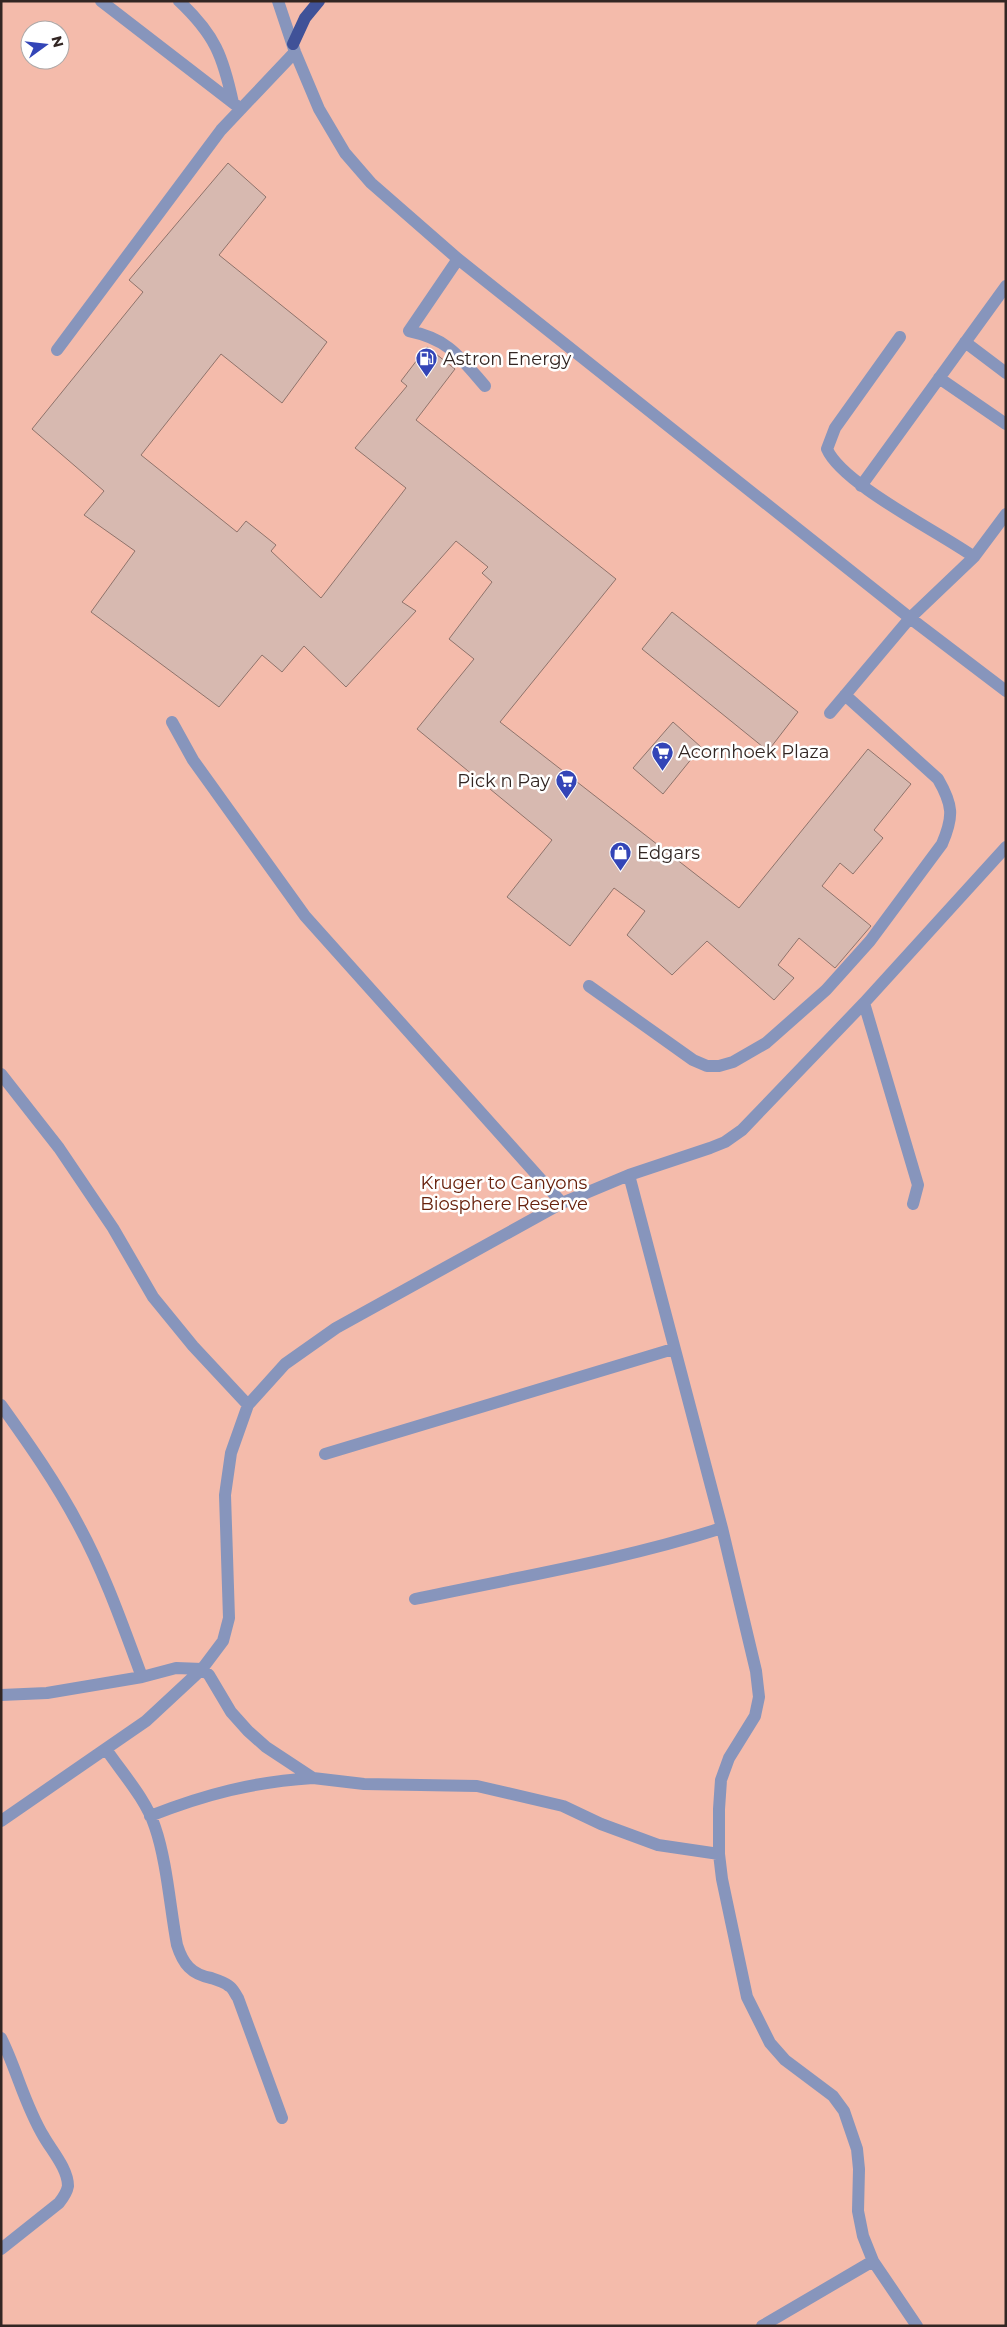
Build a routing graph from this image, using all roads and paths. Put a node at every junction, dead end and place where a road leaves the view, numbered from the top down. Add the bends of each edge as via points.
1 (100, 1) edge
2 (179, 1) edge
3 (278, 1) edge
4 (319, 1) edge
5 (294, 48) junction
6 (237, 106) junction
7 (458, 259) junction
8 (1006, 286) edge
9 (900, 337) dead end
10 (965, 342) junction
11 (58, 350) dead end
12 (1006, 374) edge
13 (939, 378) junction
14 (485, 386) dead end
15 (1006, 424) edge
16 (861, 486) junction
17 (1006, 514) edge
18 (974, 557) junction
19 (910, 618) junction
20 (1006, 691) edge
21 (845, 694) junction
22 (830, 713) dead end
23 (172, 722) dead end
24 (1006, 847) edge
25 (589, 986) dead end
26 (864, 1003) junction
27 (1, 1074) edge
28 (629, 1175) junction
29 (562, 1203) junction
30 (913, 1204) dead end
31 (673, 1349) junction
32 (1, 1405) edge
33 (248, 1405) junction
34 (325, 1454) dead end
35 (722, 1528) junction
36 (415, 1599) dead end
37 (202, 1669) junction
38 (142, 1677) junction
39 (1, 1694) edge
40 (106, 1748) junction
41 (313, 1778) junction
42 (150, 1816) junction
43 (1, 1821) edge
44 (720, 1854) junction
45 (1, 2038) edge
46 (282, 2118) dead end
47 (1, 2249) edge
48 (873, 2260) junction
49 (762, 2326) edge
50 (917, 2326) edge

1 - 6 street
2 - 6 street via 207,30 216,46
3 - 5 street
4 - 5 main road via 305,18
5 - 6 street
5 - 7 street via 319,109 345,153 371,183
6 - 11 street
7 - 14 street via 409,330 429,335 445,344
7 - 19 street
8 - 10 street
9 - 16 street via 835,428 827,449 831,459
10 - 12 street
10 - 13 street
13 - 15 street
13 - 16 street
16 - 18 street
17 - 18 street
18 - 19 street
19 - 20 street
19 - 21 street
21 - 22 street
21 - 25 street via 938,779 948,796 952,813 942,844 870,941 826,990 766,1043 733,1062 719,1066 707,1066 693,1060
23 - 29 street via 203,775 304,916
24 - 26 street
26 - 28 street via 742,1130 710,1148
26 - 30 street via 918,1185
27 - 33 street via 59,1148 154,1297 193,1346
28 - 29 street
28 - 31 street
29 - 33 street via 336,1328 285,1364
31 - 34 street
31 - 35 street
32 - 38 street via 79,1526 106,1584
33 - 37 street via 231,1453 225,1495 229,1618 223,1641
35 - 36 street via 586,1563
35 - 44 street via 756,1671 759,1697 756,1716 729,1758 721,1780
37 - 38 street via 176,1668
37 - 40 street via 146,1721
37 - 41 street via 248,1731
38 - 39 street via 47,1693
40 - 42 street
40 - 43 street
41 - 42 street via 248,1785 188,1801
41 - 44 street via 364,1784 477,1786 563,1806 601,1824 658,1844
42 - 46 street via 161,1849 182,1960 201,1976 230,1986 238,1998
44 - 48 street via 737,1952 747,1997 756,2018 780,2055 833,2096 848,2121 860,2169 858,2211 863,2236
45 - 47 street via 34,2120 58,2160 68,2186 59,2203
48 - 49 street
48 - 50 street

